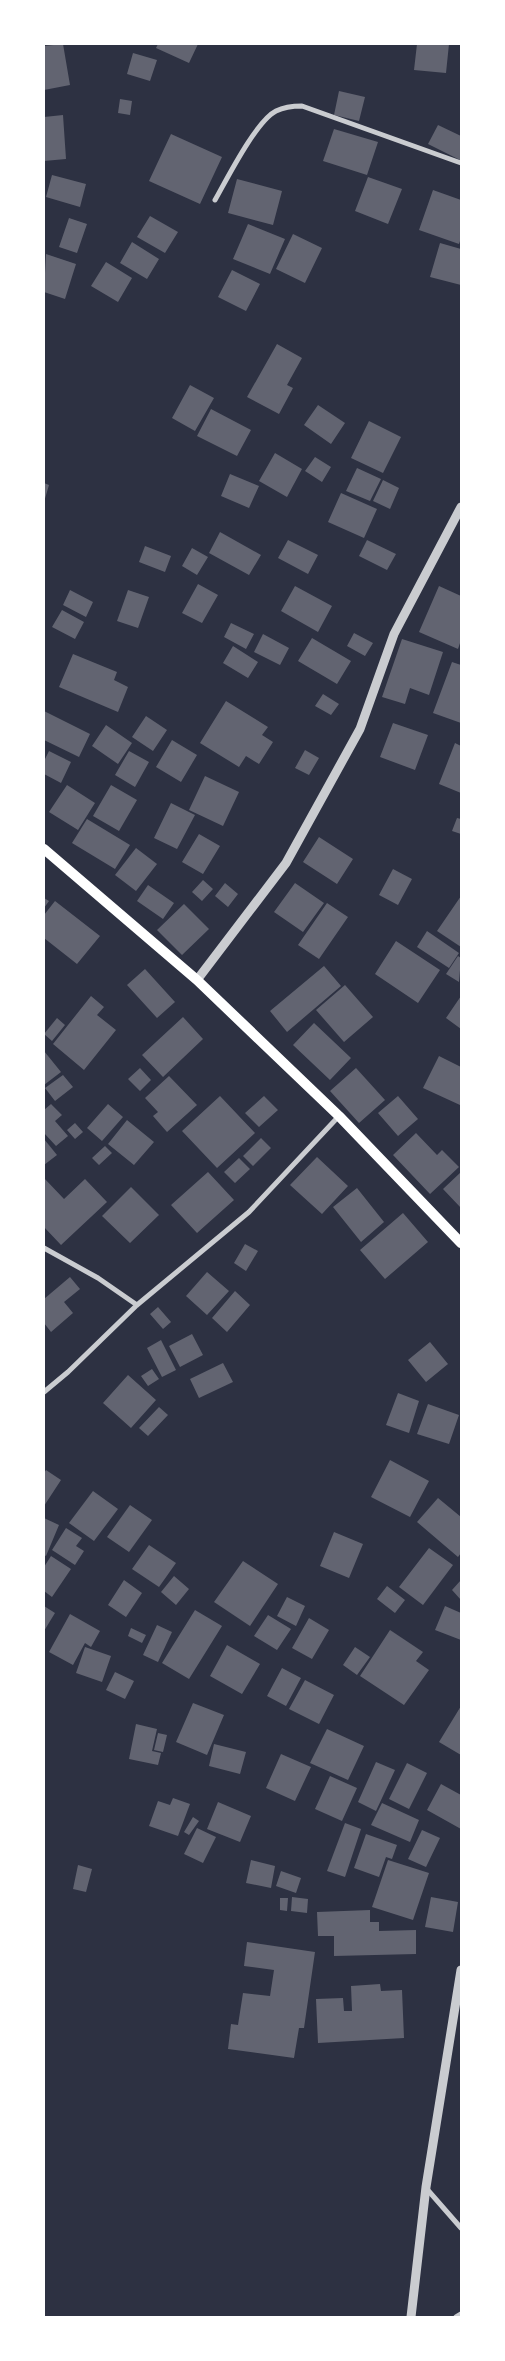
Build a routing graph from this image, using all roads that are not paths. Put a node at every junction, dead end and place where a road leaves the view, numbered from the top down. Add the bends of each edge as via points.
1 (461, 163) edge
2 (215, 200) dead end
3 (461, 507) edge
4 (44, 849) edge
5 (197, 980) junction
6 (339, 1116) junction
7 (461, 1243) edge
8 (44, 1248) edge
9 (137, 1305) junction
10 (44, 1392) edge
11 (461, 1970) edge
12 (426, 2187) junction
13 (461, 2228) edge
14 (461, 2314) edge
15 (411, 2317) edge
16 (456, 2317) edge

1 - 2 street via 302,106 288,106 274,112 255,133
3 - 5 street via 394,634 360,729 286,863
4 - 5 main road
5 - 6 main road
6 - 7 main road
6 - 9 street via 249,1212
8 - 9 street via 98,1278
9 - 10 street
11 - 12 street
12 - 13 street
12 - 15 street
14 - 16 street

